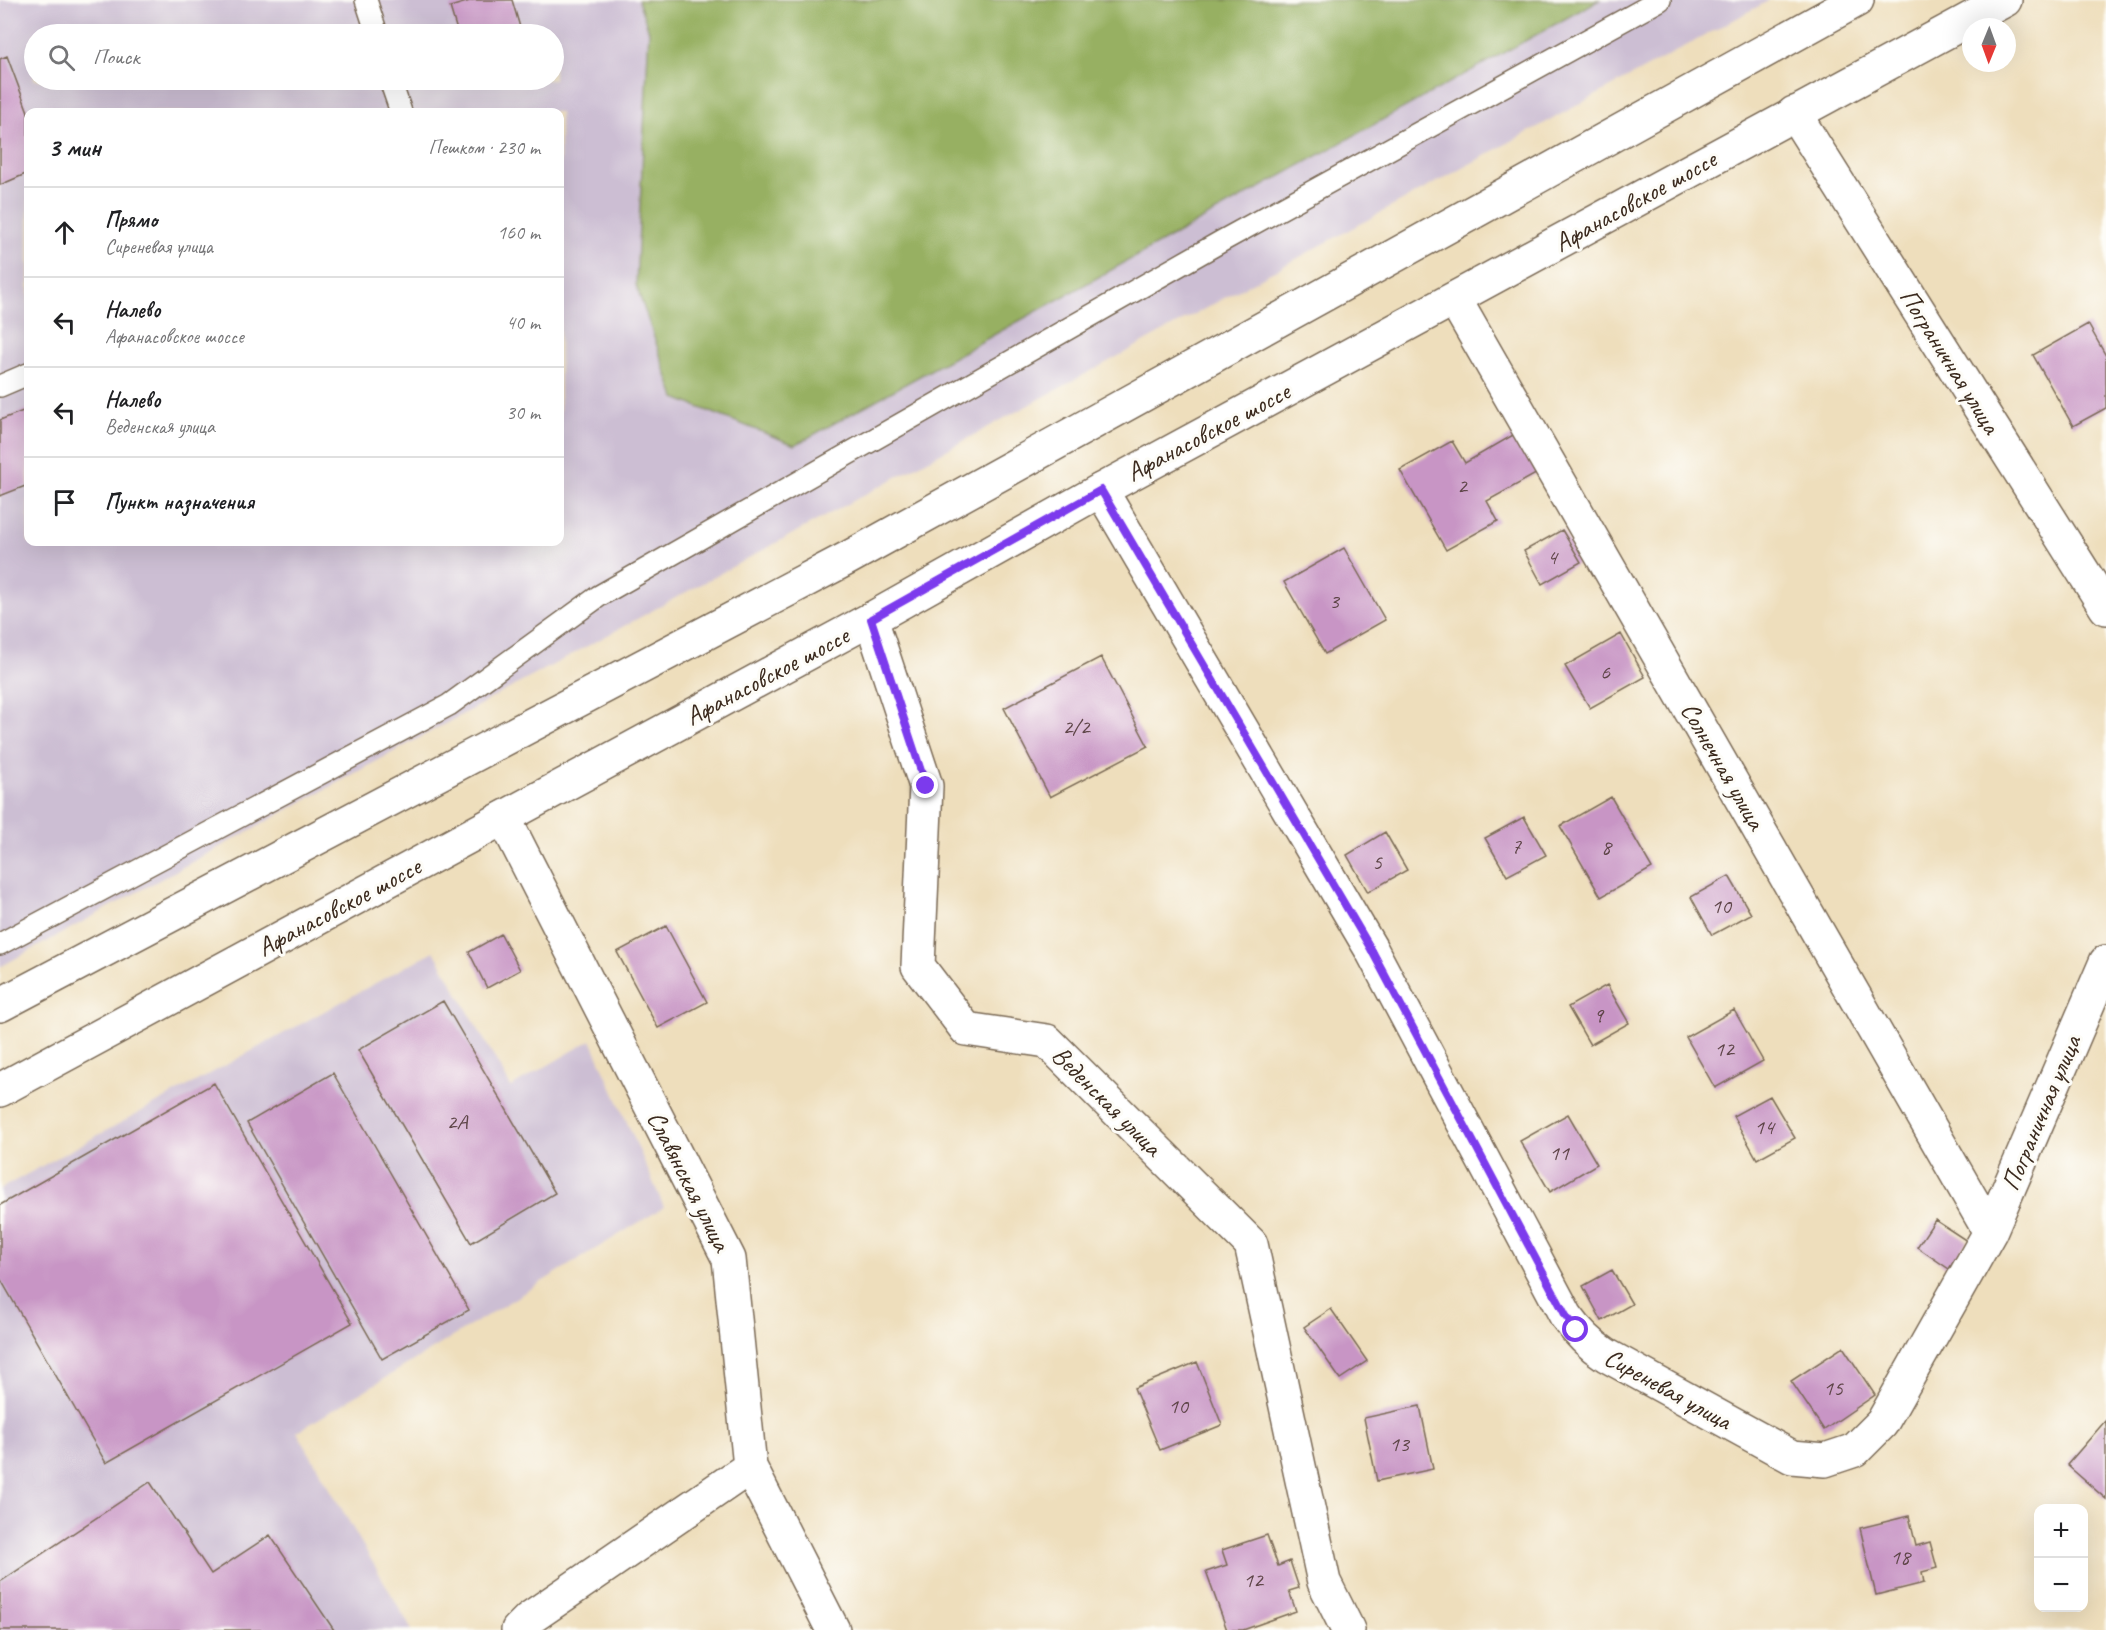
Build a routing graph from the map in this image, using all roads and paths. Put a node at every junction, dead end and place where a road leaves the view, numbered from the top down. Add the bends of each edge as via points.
1 (366, 0) edge
2 (1660, 0) edge
3 (1857, 0) edge
4 (2005, 0) edge
5 (374, 24) edge
6 (393, 90) edge
7 (399, 108) edge
8 (1794, 113) junction
9 (1455, 300) junction
10 (24, 376) edge
11 (0, 386) edge
12 (1101, 490) junction
13 (2106, 608) edge
14 (871, 619) junction
15 (504, 818) junction
16 (0, 944) edge
17 (2106, 962) edge
18 (0, 1005) edge
19 (0, 1090) edge
20 (1990, 1232) junction
21 (750, 1467) junction
22 (518, 1630) edge
23 (833, 1630) edge
24 (1348, 1630) edge

1 - 5 lane
2 - 16 lane via 1222,241 599,596 449,705
3 - 18 street via 848,558
4 - 8 street, Афанасовское шоссе
6 - 7 lane
8 - 9 street, Афанасовское шоссе
8 - 13 street, Пограничная улица
9 - 12 street, Афанасовское шоссе
9 - 20 street, Солнечная улица
10 - 11 lane
12 - 14 street, Афанасовское шоссе
12 - 20 street, Сиреневая улица via 1371,949 1566,1316 1587,1343 1792,1457 1825,1460 1856,1450 1882,1423
14 - 15 street, Афанасовское шоссе
14 - 24 street, Веденская улица via 926,786 918,966 966,1029 1047,1041 1251,1244 1324,1582
15 - 19 street, Афанасовское шоссе
15 - 21 street, Славянская улица via 729,1259
17 - 20 street, Пограничная улица
21 - 22 street
21 - 23 street, Славянская улица

